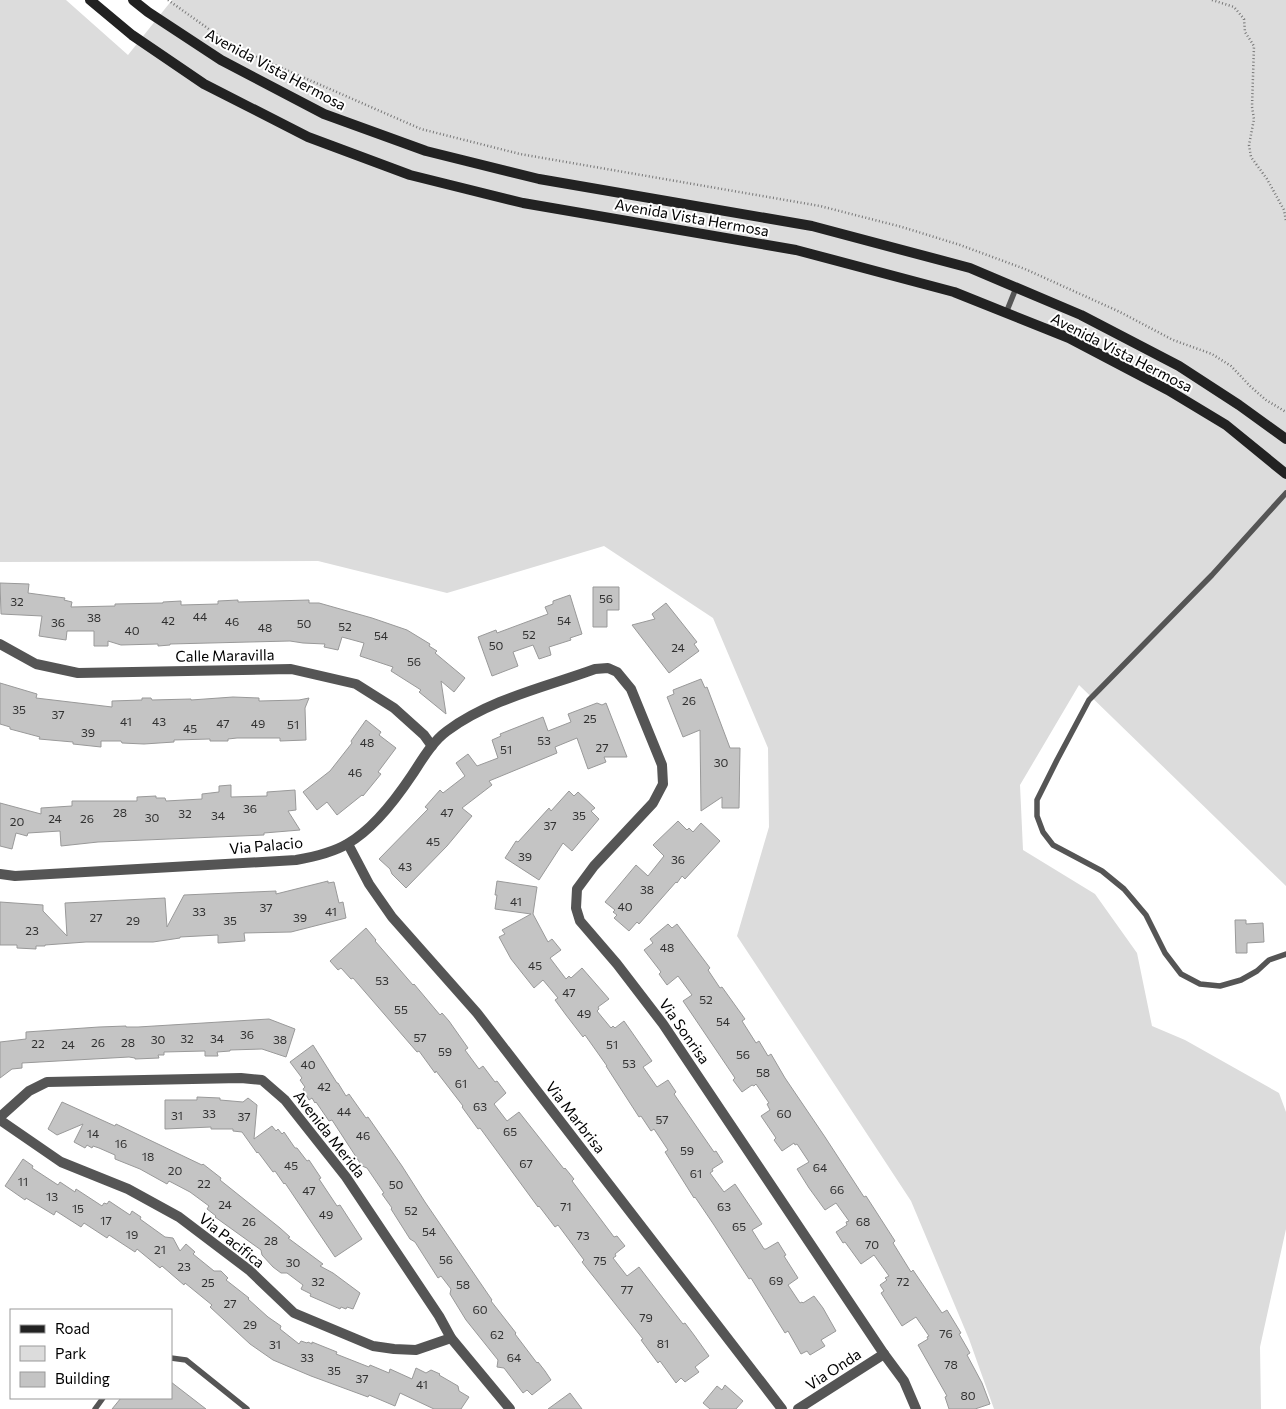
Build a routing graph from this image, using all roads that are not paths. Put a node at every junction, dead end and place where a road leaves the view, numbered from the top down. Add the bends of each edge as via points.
1 (90, 0) edge
2 (133, 0) edge
3 (1016, 288) junction
4 (1006, 313) junction
5 (1286, 440) edge
6 (1286, 474) edge
7 (1286, 493) edge
8 (0, 644) edge
9 (617, 672) joint
10 (432, 746) junction
11 (348, 844) junction
12 (0, 874) edge
13 (1286, 954) edge
14 (0, 1118) edge
15 (452, 1338) junction
16 (884, 1354) junction
17 (172, 1358) edge
18 (247, 1409) edge
19 (510, 1409) edge
20 (782, 1409) edge
21 (798, 1409) edge
22 (916, 1409) edge

1 - 4 main road, Avenida Vista Hermosa via 132,35 204,84 308,138 410,175 523,203 796,250 954,292
2 - 3 main road, Avenida Vista Hermosa via 220,60 324,114 426,151 539,180 812,226 970,268
3 - 4 lane
3 - 5 main road, Avenida Vista Hermosa via 1081,315 1179,366
4 - 6 main road, Avenida Vista Hermosa via 1068,338 1168,390 1226,425
7 - 13 lane via 1212,575 1089,700 1037,800 1037,816 1053,845 1102,871 1124,889 1146,915 1165,953 1181,974 1200,984 1220,986 1242,980 1269,960
8 - 10 street, Calle Maravilla via 36,664 78,673 291,669 356,684 394,708
9 - 10 street, Via Palacio via 608,668 595,669 506,700 446,731
9 - 16 street, Via Sonrisa via 631,689 662,765 663,784 653,803 577,889 576,908 580,921 663,1024
10 - 11 street, Via Palacio via 394,802
11 - 12 street, Via Palacio via 296,860 15,876
11 - 20 street, Via Marbrisa via 369,884 392,917 476,1013
14 - 15 street, Via Pacifica via 61,1162 128,1189 179,1217 248,1270 294,1313 373,1346 416,1350
14 - 15 street, Avenida Merida via 29,1091 46,1082 262,1080 285,1100 346,1177
15 - 19 street, Avenida Merida
16 - 21 street, Via Onda
16 - 22 street, Via Sonrisa via 904,1381
17 - 18 lane via 186,1360

